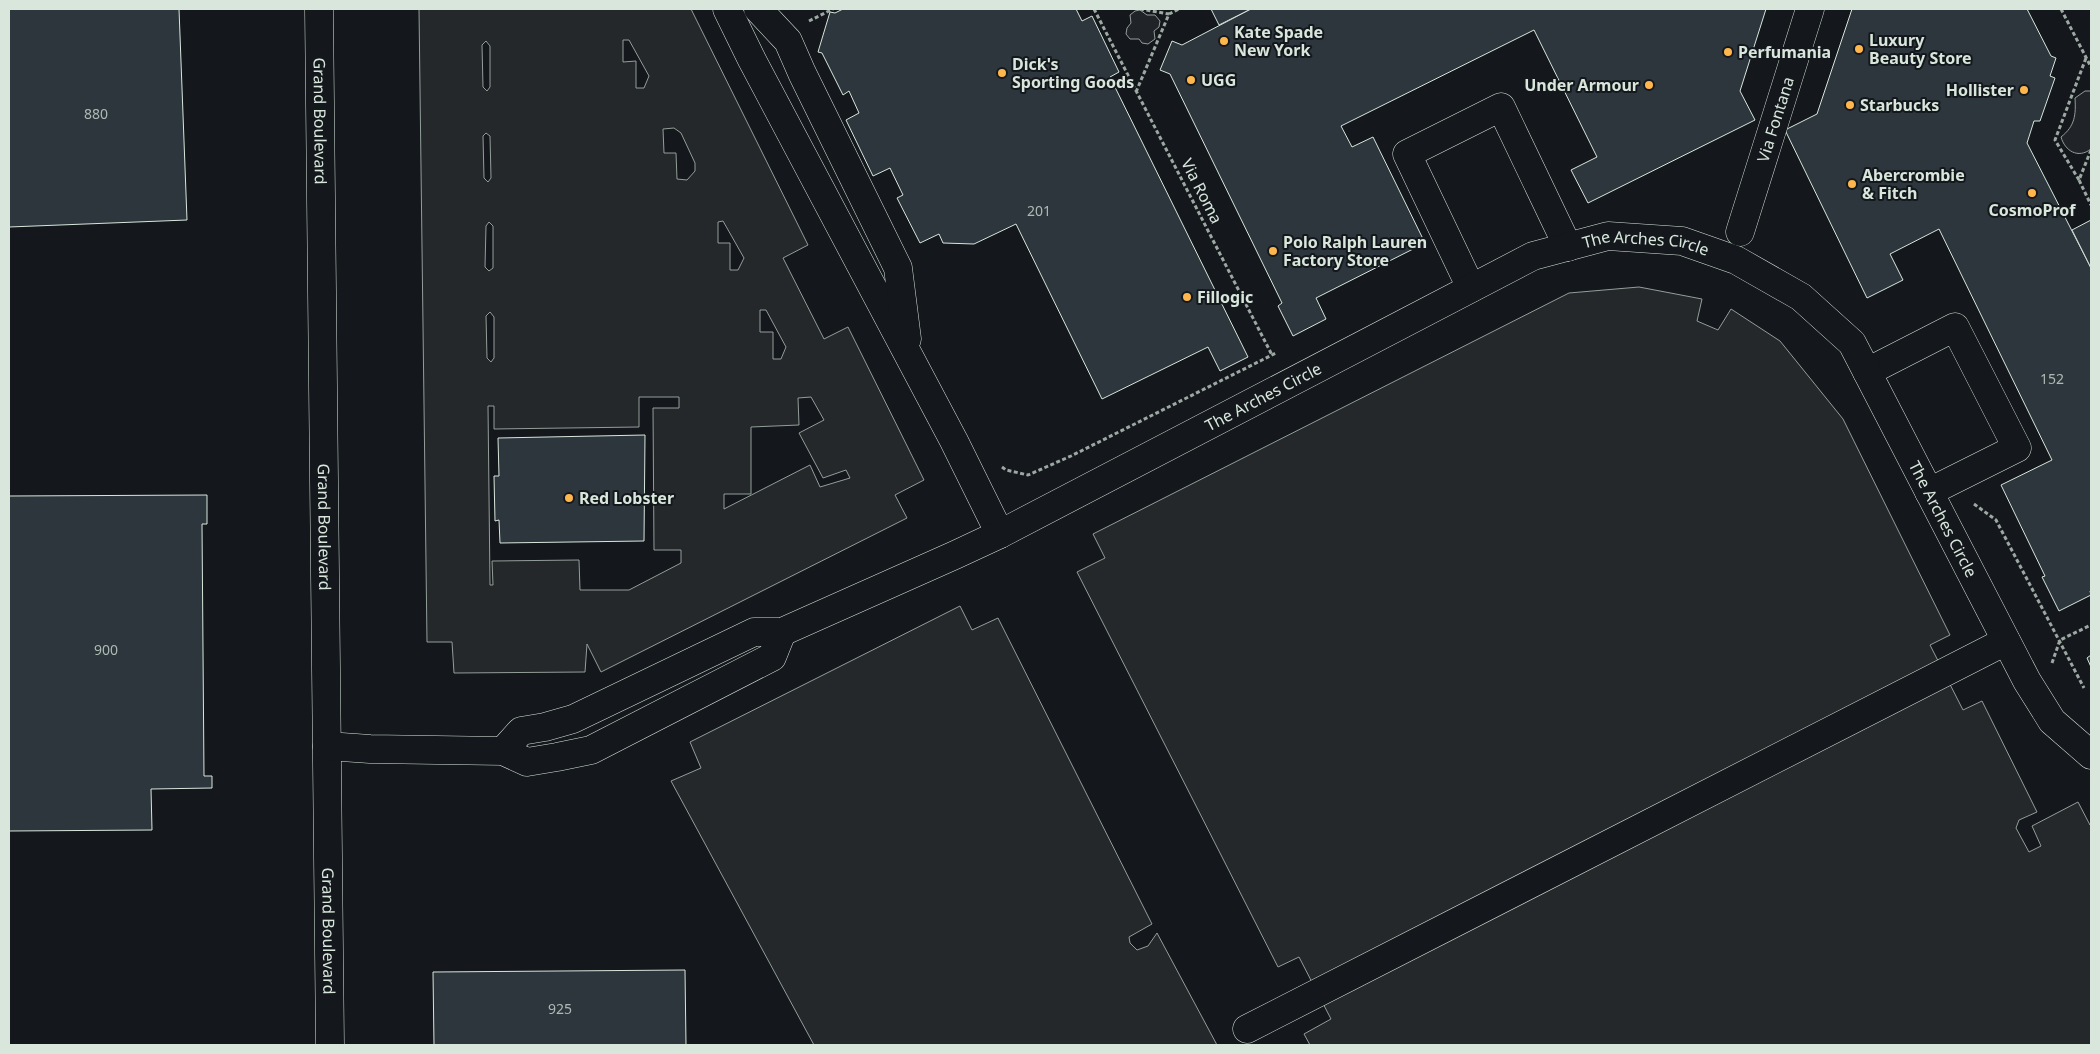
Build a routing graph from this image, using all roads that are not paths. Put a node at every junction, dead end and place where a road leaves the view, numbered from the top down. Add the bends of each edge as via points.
1 (319, 9) edge
2 (727, 9) edge
3 (758, 9) edge
4 (1810, 9) edge
5 (1740, 232) dead end
6 (1568, 247) junction
7 (1471, 288) junction
8 (910, 358) junction
9 (1867, 372) junction
10 (1929, 492) junction
11 (1000, 534) junction
12 (2006, 642) junction
13 (327, 746) junction
14 (2091, 755) edge
15 (1246, 1030) dead end
16 (330, 1045) edge

1 - 13 street, Grand Boulevard
2 - 8 street
3 - 8 street via 788,41 898,268
4 - 5 street, Via Fontana
6 - 7 street, The Arches Circle via 1533,256
6 - 7 street via 1501,107 1408,154
6 - 9 street, The Arches Circle via 1608,236 1682,241 1736,260 1801,297 1852,343
7 - 11 street, The Arches Circle
8 - 11 street
9 - 10 street, The Arches Circle
9 - 10 street via 1955,327 2017,448
10 - 12 street, The Arches Circle
11 - 13 street, The Arches Circle via 782,632 772,657 590,750 527,762 503,751
12 - 14 street, The Arches Circle via 2052,721
12 - 15 street
13 - 16 street, Grand Boulevard

